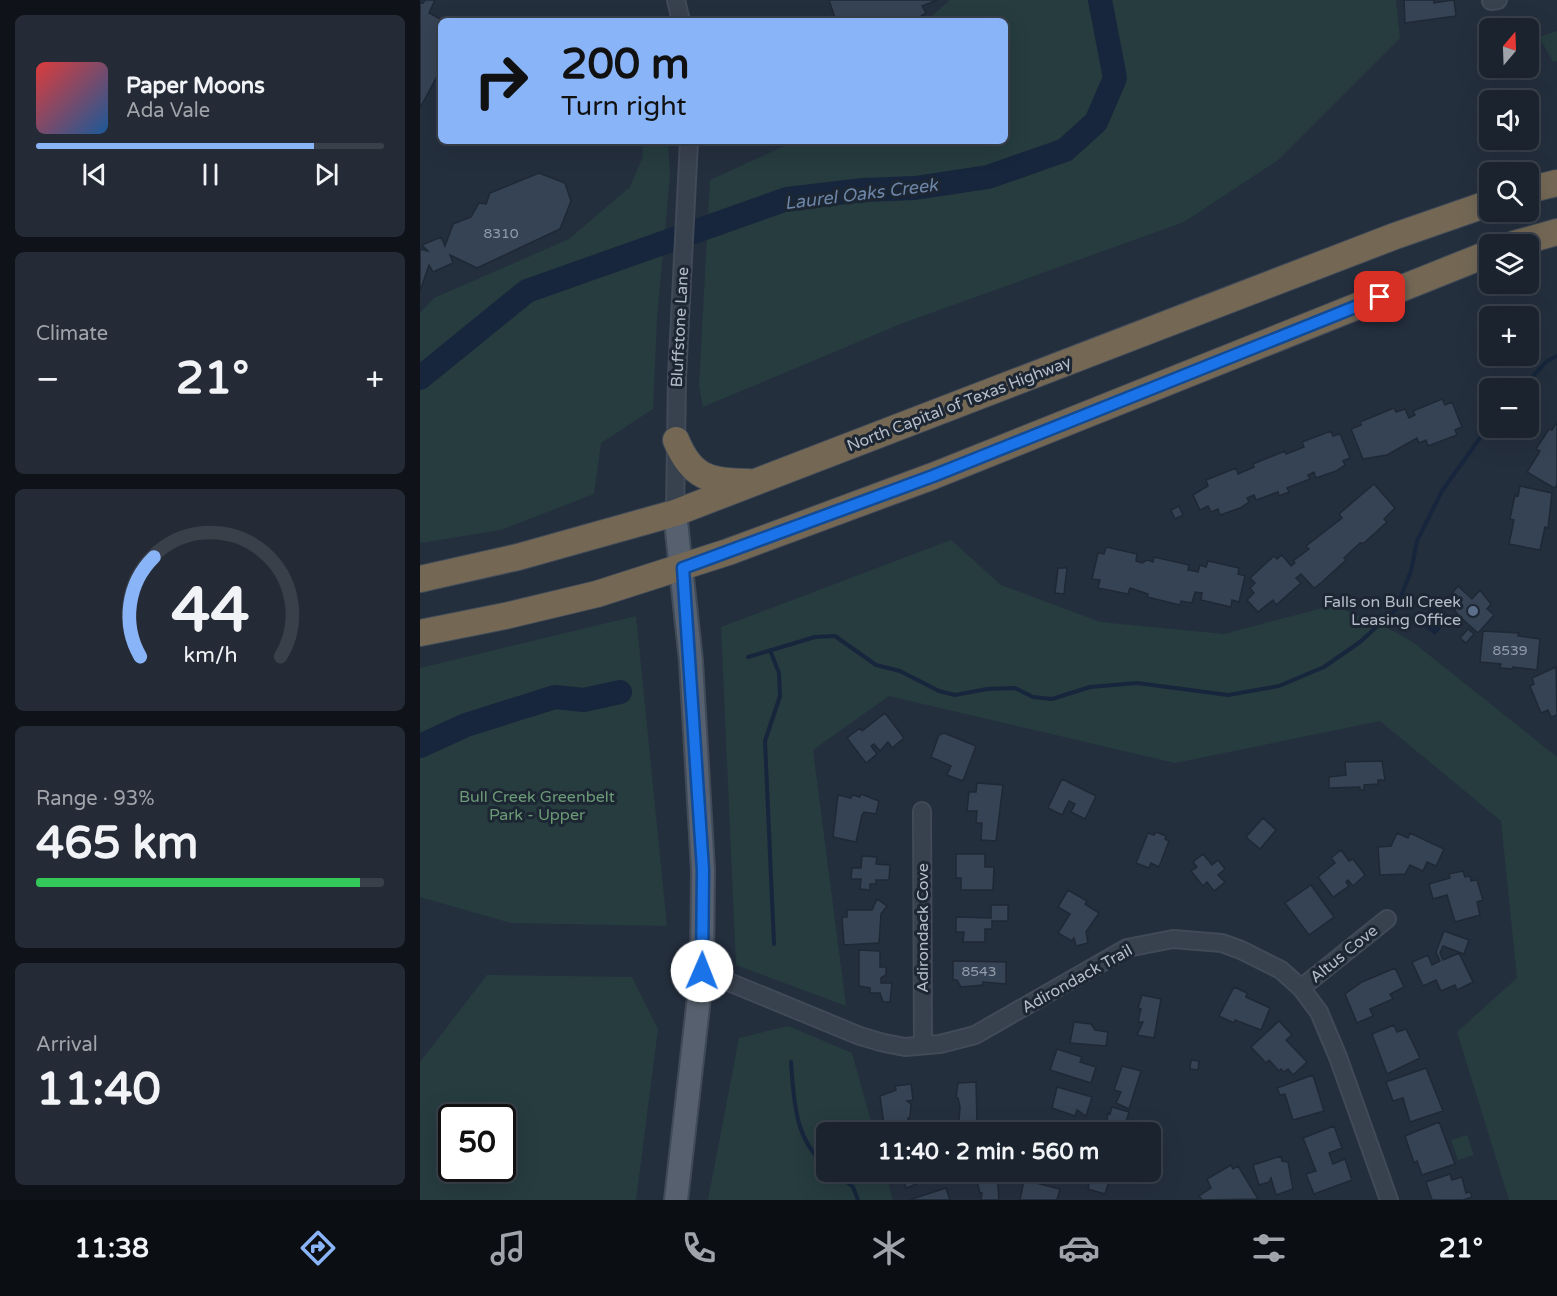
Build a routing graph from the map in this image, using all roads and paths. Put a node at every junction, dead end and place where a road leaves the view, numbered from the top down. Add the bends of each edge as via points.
1 (676, 0) edge
2 (680, 18) edge
3 (689, 147) edge
4 (1557, 183) edge
5 (1539, 187) edge
6 (1479, 207) edge
7 (1557, 232) edge
8 (1539, 237) edge
9 (1479, 258) edge
10 (675, 440) junction
11 (754, 482) junction
12 (675, 513) junction
13 (683, 568) junction
14 (420, 579) edge
15 (420, 633) edge
16 (922, 811) dead end
17 (1387, 919) dead end
18 (702, 971) junction
19 (1301, 988) junction
20 (923, 1045) junction
21 (676, 1200) edge
22 (1387, 1200) edge

1 - 2 street
3 - 10 street, Bluffstone Lane
4 - 5 highway
6 - 11 highway, North Capital of Texas Highway
7 - 8 highway
9 - 13 highway via 933,476
10 - 11 highway via 684,460 707,477
10 - 12 street, Bluffstone Lane
11 - 12 highway, North Capital of Texas Highway
12 - 13 main road
12 - 14 highway, North Capital of Texas Highway via 518,557
13 - 15 highway via 517,614
13 - 18 main road via 703,870
16 - 20 street, Adirondack Cove
17 - 19 street, Altus Cove
18 - 20 street, Adirondack Trail via 860,1036 905,1047
18 - 21 main road
19 - 20 street, Adirondack Trail via 1273,966 1222,943 1173,939 1127,948 975,1035
19 - 22 street, Adirondack Trail via 1329,1035

